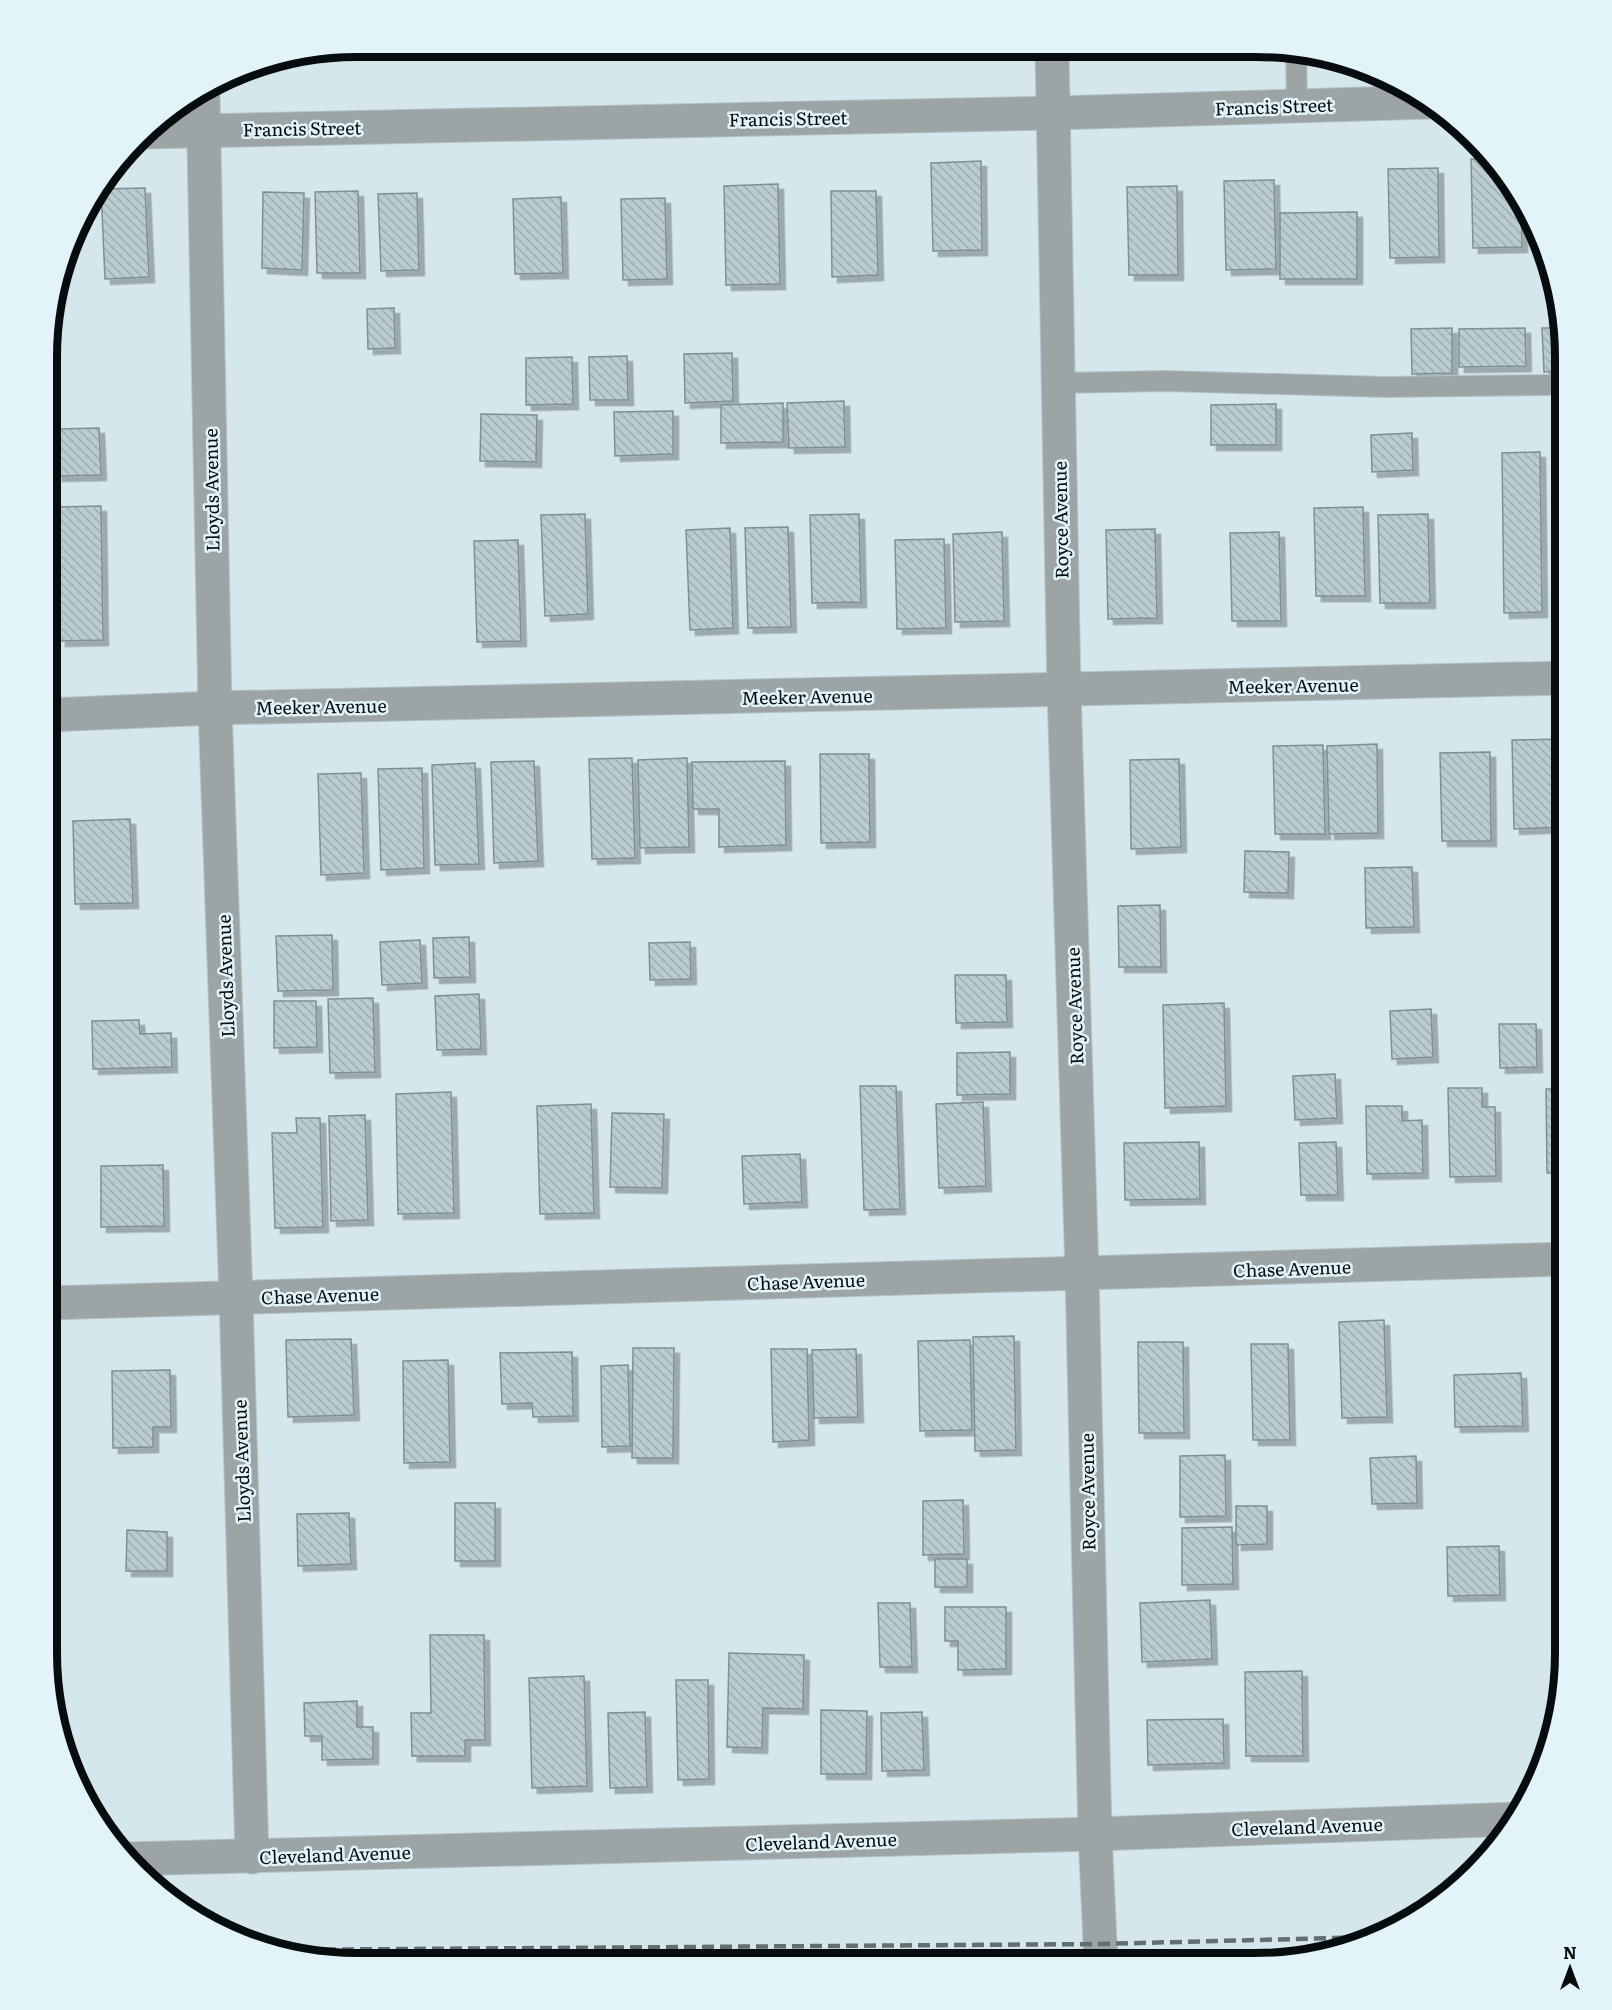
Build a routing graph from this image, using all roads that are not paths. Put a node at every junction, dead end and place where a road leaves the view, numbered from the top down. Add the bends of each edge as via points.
1 (1052, 57) edge
2 (1296, 60) edge
3 (203, 99) edge
4 (1414, 102) edge
5 (1297, 106) junction
6 (1054, 113) junction
7 (203, 130) junction
8 (158, 132) edge
9 (1057, 383) junction
10 (1548, 385) dead end
11 (1555, 678) edge
12 (1064, 690) junction
13 (215, 708) junction
14 (57, 715) edge
15 (1555, 1259) edge
16 (1082, 1274) junction
17 (236, 1297) junction
18 (57, 1303) edge
19 (1505, 1819) edge
20 (1095, 1834) junction
21 (252, 1857) junction
22 (139, 1859) edge
23 (1101, 1953) edge

1 - 6 street, Royce Avenue
2 - 5 lane
3 - 7 street, Lloyds Avenue
4 - 5 street, Francis Street
5 - 6 street, Francis Street
6 - 7 street, Francis Street
6 - 9 street, Royce Avenue
7 - 8 street, Francis Street
7 - 13 street, Lloyds Avenue
9 - 10 lane
9 - 12 street, Royce Avenue
11 - 12 street, Meeker Avenue
12 - 13 street, Meeker Avenue
12 - 16 street, Royce Avenue
13 - 14 street, Meeker Avenue
13 - 17 street, Lloyds Avenue
15 - 16 street, Chase Avenue
16 - 17 street, Chase Avenue
16 - 20 street, Royce Avenue
17 - 18 street, Chase Avenue
17 - 21 street, Lloyds Avenue
19 - 20 street, Cleveland Avenue
20 - 21 street, Cleveland Avenue
20 - 23 street, Royce Avenue
21 - 22 street, Cleveland Avenue

